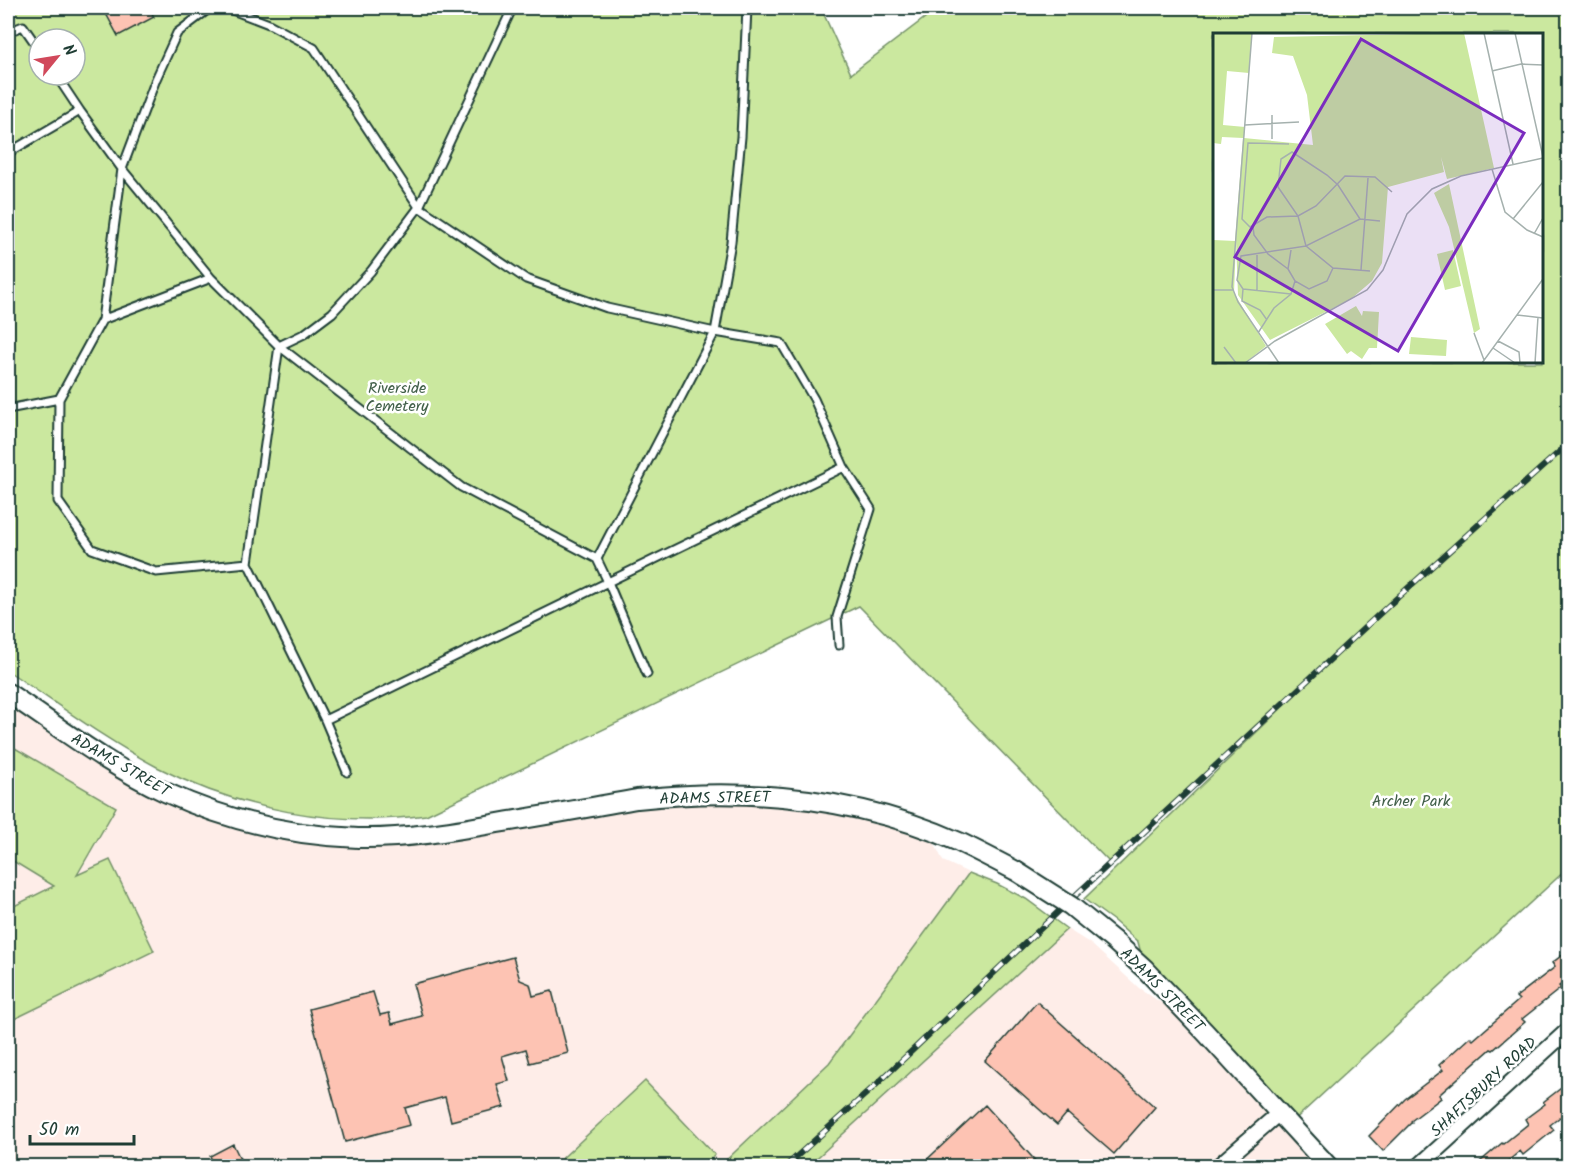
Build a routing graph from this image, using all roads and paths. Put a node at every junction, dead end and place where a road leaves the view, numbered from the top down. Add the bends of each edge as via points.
1 (210, 8) edge
2 (227, 8) edge
3 (518, 8) edge
4 (747, 8) edge
5 (8, 32) edge
6 (27, 32) edge
7 (64, 87) edge
8 (80, 111) junction
9 (8, 153) edge
10 (122, 169) junction
11 (419, 207) junction
12 (211, 278) junction
13 (102, 320) junction
14 (715, 332) junction
15 (279, 346) junction
16 (59, 399) junction
17 (8, 409) edge
18 (844, 467) junction
19 (597, 559) junction
20 (248, 563) junction
21 (608, 582) junction
22 (839, 645) dead end
23 (647, 674) dead end
24 (8, 693) edge
25 (325, 720) junction
26 (346, 772) dead end
27 (1569, 1030) edge
28 (1278, 1114) junction
29 (1218, 1167) edge
30 (1328, 1167) edge
31 (1419, 1167) edge

1 - 10 lane via 177,33
2 - 11 lane via 269,24 314,48
3 - 11 lane via 511,11
4 - 14 lane via 731,242
5 - 6 lane via 23,26
7 - 8 lane
8 - 9 lane
8 - 10 lane
10 - 12 lane
10 - 13 lane
11 - 14 lane via 526,279 607,308
11 - 15 lane via 372,271 332,313 304,334
12 - 13 lane
12 - 15 lane
13 - 16 lane
14 - 18 lane via 781,343 814,399
14 - 19 lane
15 - 19 lane via 461,487
15 - 20 lane
16 - 17 lane
16 - 20 lane via 58,501 92,549 156,572
18 - 21 lane
18 - 22 lane via 871,508 837,617
19 - 21 lane
20 - 25 lane
21 - 23 lane
21 - 25 lane
24 - 28 street, ADAMS STREET, bridge via 117,766 167,793 232,818 294,832 358,838 411,836 637,800 724,794 768,795 833,804 897,820 958,842 1016,871 1071,906 1145,969
25 - 26 lane
27 - 31 street, SHAFTSBURY ROAD
28 - 29 street
28 - 30 street, ADAMS STREET

